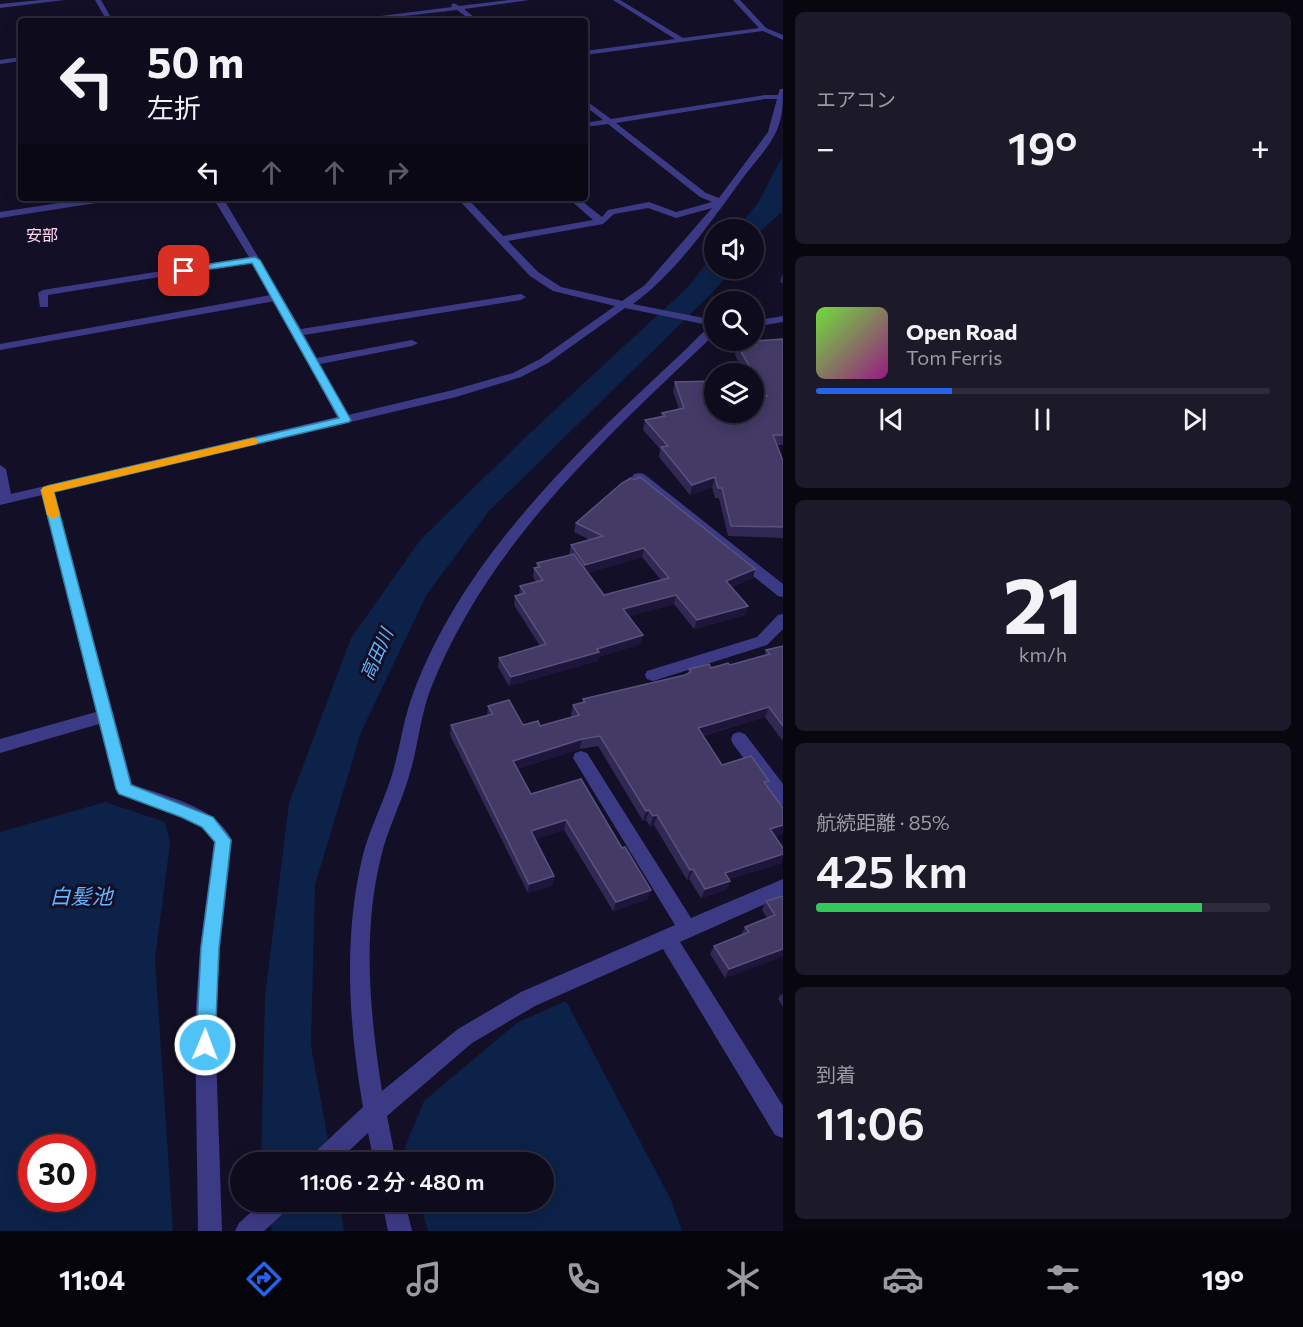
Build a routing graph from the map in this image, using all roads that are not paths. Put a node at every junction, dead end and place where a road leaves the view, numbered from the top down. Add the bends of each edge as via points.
1 (61, 0) edge
2 (98, 0) edge
3 (447, 0) edge
4 (526, 0) edge
5 (616, 0) edge
6 (736, 0) edge
7 (0, 6) edge
8 (457, 8) junction
9 (108, 18) edge
10 (370, 18) edge
11 (472, 18) edge
12 (775, 24) dead end
13 (764, 29) junction
14 (783, 31) edge
15 (783, 38) edge
16 (680, 39) junction
17 (588, 53) edge
18 (18, 59) edge
19 (0, 62) edge
20 (782, 95) edge
21 (588, 104) edge
22 (609, 121) junction
23 (588, 124) edge
24 (90, 201) edge
25 (220, 201) edge
26 (465, 201) edge
27 (576, 201) edge
28 (722, 201) junction
29 (0, 215) edge
30 (603, 221) junction
31 (501, 239) junction
32 (255, 260) junction
33 (278, 297) junction
34 (521, 297) dead end
35 (44, 304) dead end
36 (628, 306) junction
37 (783, 319) edge
38 (764, 322) edge
39 (704, 323) edge
40 (298, 333) junction
41 (704, 334) edge
42 (412, 343) dead end
43 (0, 347) edge
44 (313, 362) junction
45 (345, 420) junction
46 (0, 469) edge
47 (639, 477) edge
48 (47, 490) junction
49 (2, 501) edge
50 (783, 592) edge
51 (783, 619) edge
52 (653, 675) dead end
53 (105, 716) junction
54 (739, 739) dead end
55 (0, 746) edge
56 (581, 758) dead end
57 (783, 798) edge
58 (783, 887) edge
59 (687, 928) junction
60 (666, 937) junction
61 (373, 1113) junction
62 (783, 1127) edge
63 (332, 1152) edge
64 (383, 1152) edge
65 (268, 1212) edge
66 (396, 1212) edge
67 (210, 1231) edge
68 (247, 1231) edge
69 (400, 1231) edge

1 - 7 street
2 - 9 street
3 - 8 street
4 - 8 street
5 - 16 street
6 - 13 street
8 - 10 street
8 - 11 street
12 - 14 street
13 - 15 street
13 - 16 street
16 - 17 street
18 - 19 street
20 - 22 street
20 - 28 street via 772,132
21 - 22 street
22 - 23 street
22 - 28 street via 703,195
24 - 29 street
25 - 32 street
26 - 31 street
27 - 30 street
28 - 30 street via 676,215 640,207 611,212
28 - 36 street via 660,275
30 - 31 street
31 - 36 street via 544,282
32 - 33 street
32 - 35 street via 43,293
33 - 40 street
33 - 43 street
34 - 40 street
36 - 39 street
36 - 45 street via 517,375
37 - 38 street
40 - 44 street
41 - 61 street via 578,458 527,515 456,617 422,691 398,785 372,857 364,898 363,1027
42 - 44 street
44 - 45 street
45 - 48 street
46 - 49 street
47 - 50 street
48 - 49 street
48 - 53 street
51 - 52 street via 762,641
53 - 55 street
53 - 67 street via 124,789 207,822 223,840 205,1023
54 - 57 street
56 - 59 street
58 - 59 street
59 - 60 street
60 - 61 street via 528,999 465,1036
60 - 62 street
61 - 63 street
61 - 64 street
65 - 68 street
66 - 69 street

